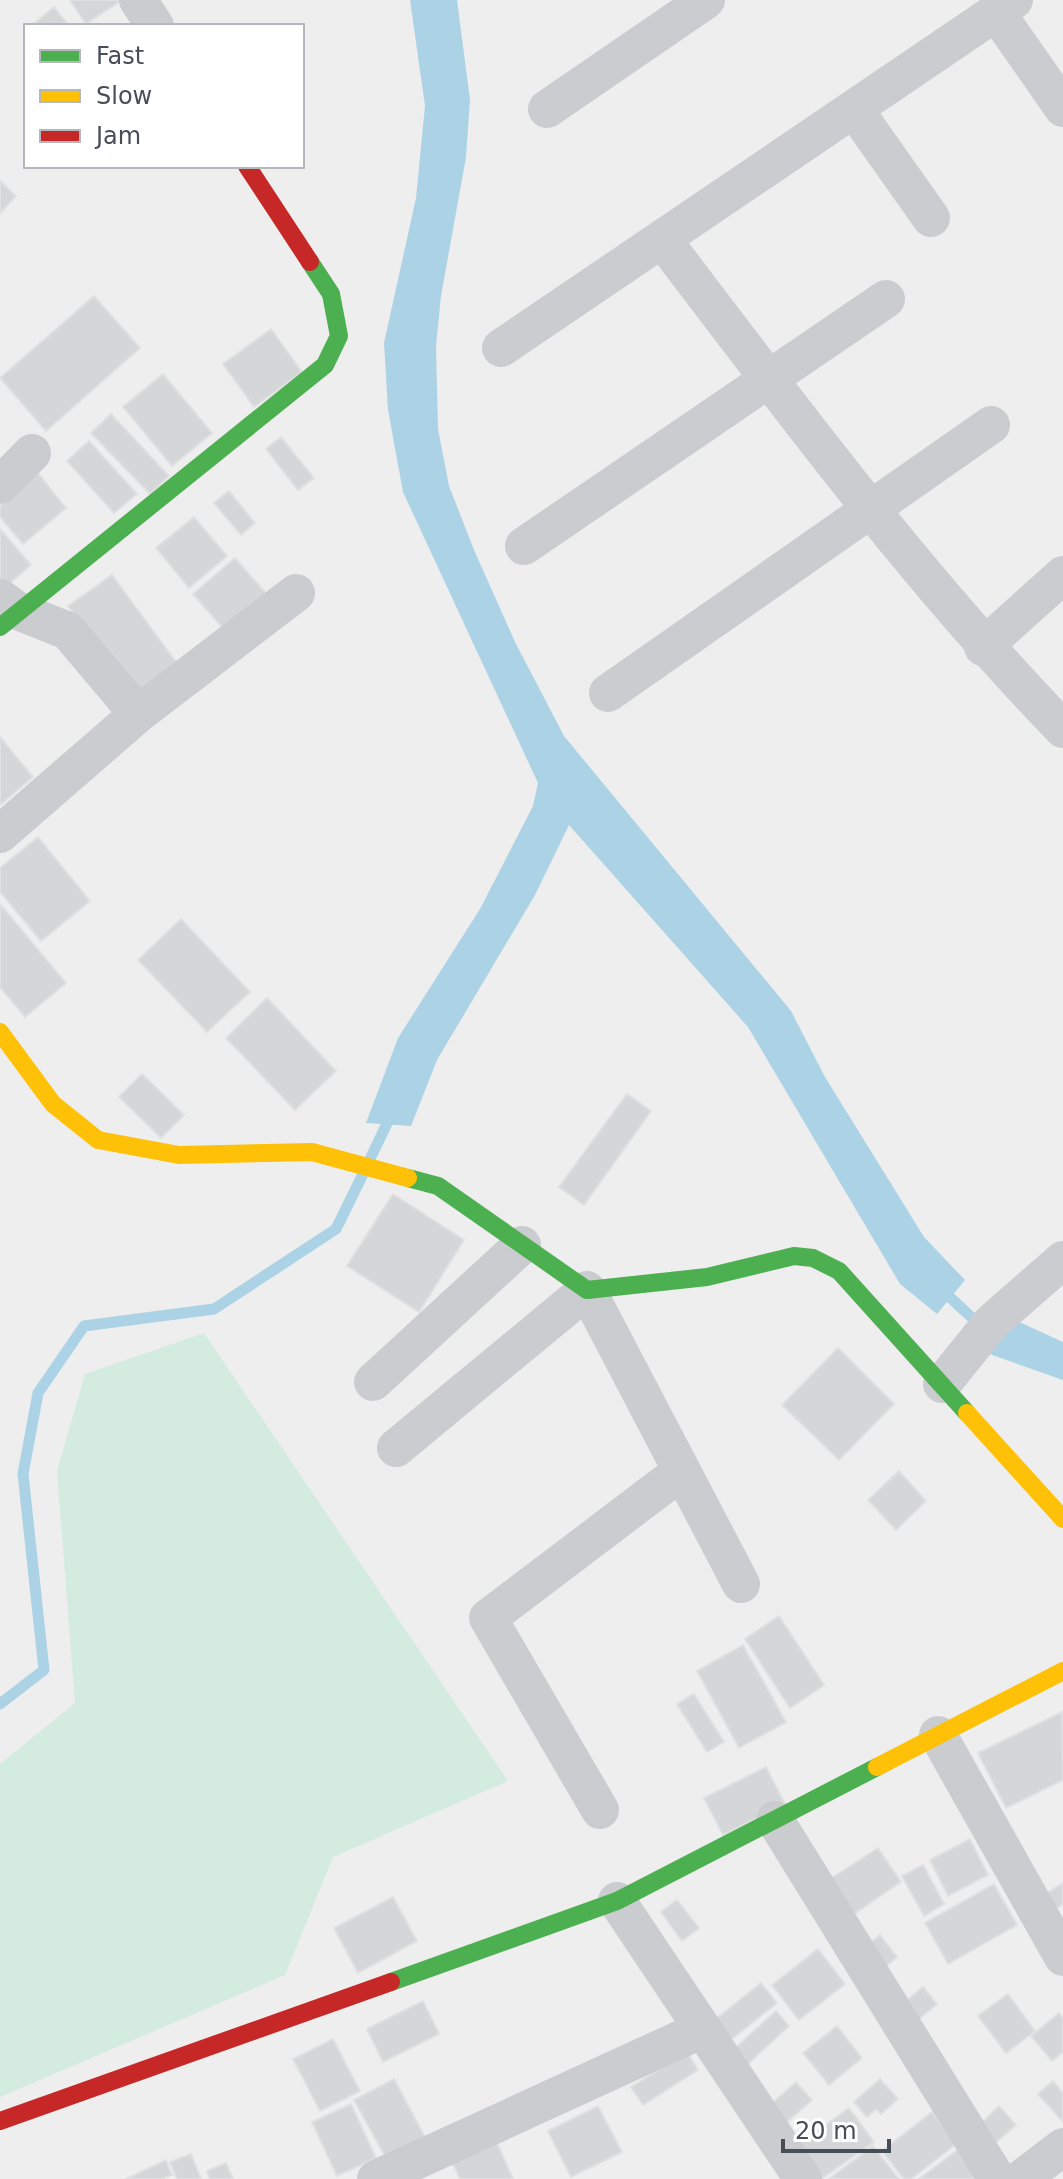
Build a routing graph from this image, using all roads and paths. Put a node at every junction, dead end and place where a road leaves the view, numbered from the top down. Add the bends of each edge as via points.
1 (138, 0) edge
2 (706, 0) edge
3 (1005, 6) edge
4 (154, 24) edge
5 (1063, 108) edge
6 (547, 109) dead end
7 (854, 109) junction
8 (248, 168) edge
9 (931, 218) dead end
10 (662, 239) junction
11 (886, 299) dead end
12 (501, 348) dead end
13 (769, 380) junction
14 (991, 425) dead end
15 (32, 453) dead end
16 (0, 485) edge
17 (869, 510) junction
18 (524, 546) dead end
19 (1063, 575) edge
20 (296, 593) dead end
21 (6, 612) edge
22 (983, 647) junction
23 (608, 693) dead end
24 (138, 714) junction
25 (1063, 729) edge
26 (0, 834) edge
27 (0, 1032) edge
28 (522, 1245) junction
29 (1063, 1260) edge
30 (587, 1290) junction
31 (373, 1382) dead end
32 (942, 1384) junction
33 (396, 1448) dead end
34 (682, 1471) junction
35 (1063, 1519) edge
36 (741, 1584) dead end
37 (1063, 1671) edge
38 (938, 1735) junction
39 (600, 1810) dead end
40 (775, 1820) junction
41 (617, 1901) junction
42 (1063, 1957) edge
43 (703, 2029) junction
44 (0, 2121) edge
45 (1063, 2147) edge
46 (1022, 2177) edge
47 (376, 2179) edge
48 (803, 2179) edge

1 - 4 street
2 - 6 street
3 - 5 street
3 - 7 street
7 - 9 street
7 - 10 street
8 - 21 street via 331,294 339,336 325,365
10 - 12 street
10 - 13 street
11 - 13 street
13 - 17 street
13 - 18 street
14 - 17 street
15 - 16 street
17 - 22 street
17 - 23 street
19 - 22 street
20 - 24 street
21 - 24 street via 68,631
22 - 25 street
24 - 26 street
27 - 28 street via 53,1104 98,1140 179,1155 312,1152 438,1186
28 - 30 street
28 - 31 street
29 - 32 street via 978,1340
30 - 32 street via 707,1277 794,1256 813,1258 839,1271
30 - 33 street
30 - 34 street
32 - 35 street
34 - 36 street
34 - 39 street via 488,1618
37 - 38 street
38 - 40 street
38 - 42 street
40 - 41 street
40 - 46 street
41 - 43 street
41 - 44 street
43 - 47 street
43 - 48 street
45 - 46 street

